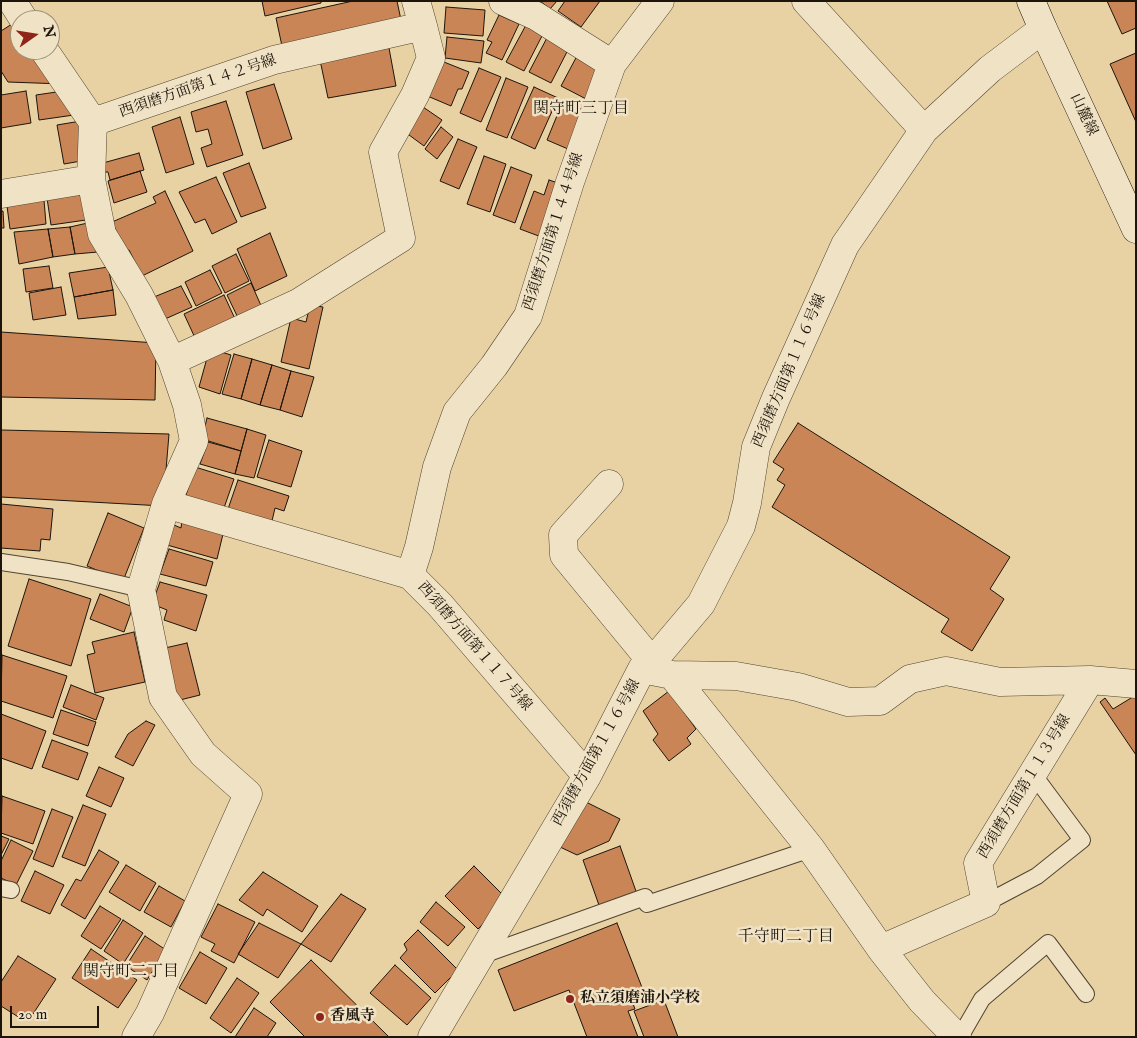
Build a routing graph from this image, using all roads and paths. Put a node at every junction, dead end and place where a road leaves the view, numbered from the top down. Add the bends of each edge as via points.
1 (503, 1) edge
2 (660, 1) edge
3 (806, 1) edge
4 (1031, 1) edge
5 (419, 14) edge
6 (1043, 29) junction
7 (51, 60) edge
8 (612, 64) junction
9 (93, 122) junction
10 (924, 130) junction
11 (91, 179) junction
12 (1, 194) edge
13 (1136, 229) edge
14 (172, 361) junction
15 (609, 484) dead end
16 (166, 504) junction
17 (1, 562) edge
18 (410, 575) junction
19 (141, 589) junction
20 (655, 669) junction
21 (1090, 680) junction
22 (1136, 684) edge
23 (1033, 774) junction
24 (587, 776) junction
25 (811, 849) junction
26 (986, 902) junction
27 (881, 949) junction
28 (480, 956) junction
29 (1086, 994) dead end
30 (136, 1037) edge
31 (432, 1037) edge
32 (959, 1037) edge

1 - 8 street via 536,16
2 - 8 street, 西須磨方面第１４４号線
3 - 10 street
4 - 6 street, 山麓線
5 - 9 street, 西須磨方面第１４２号線
5 - 14 street via 431,58 383,152 401,238 298,303
6 - 10 street, 西須磨方面第１１６号線 via 990,70
6 - 13 street, 山麓線
7 - 9 street
8 - 18 street, 西須磨方面第１４４号線 via 570,182 528,316 457,412 437,467
9 - 11 street
10 - 20 street, 西須磨方面第１１６号線 via 845,245 756,447 741,526 701,604
11 - 12 street
11 - 14 street via 102,234 139,295
14 - 16 street via 187,405 194,441
15 - 20 street via 563,535 564,555
16 - 18 street, 西須磨方面第１１７号線
16 - 19 street
17 - 19 lane via 68,572
18 - 24 street, 西須磨方面第１１７号線 via 440,605
19 - 30 street via 163,697 203,754 248,794 150,1013
20 - 21 street via 736,676 798,687 848,702 880,701 910,679 946,671 1000,682
20 - 24 street, 西須磨方面第１１６号線
20 - 25 street
21 - 22 street
21 - 23 street, 西須磨方面第１１３号線
23 - 26 street, 西須磨方面第１１３号線 via 978,863
23 - 26 lane via 1082,840 1038,876
24 - 28 street, 西須磨方面第１１６号線
25 - 27 street
25 - 28 lane
26 - 27 street
27 - 32 street via 922,1001
28 - 31 street, 西須磨方面第１１６号線
29 - 32 lane via 1048,942 982,999

